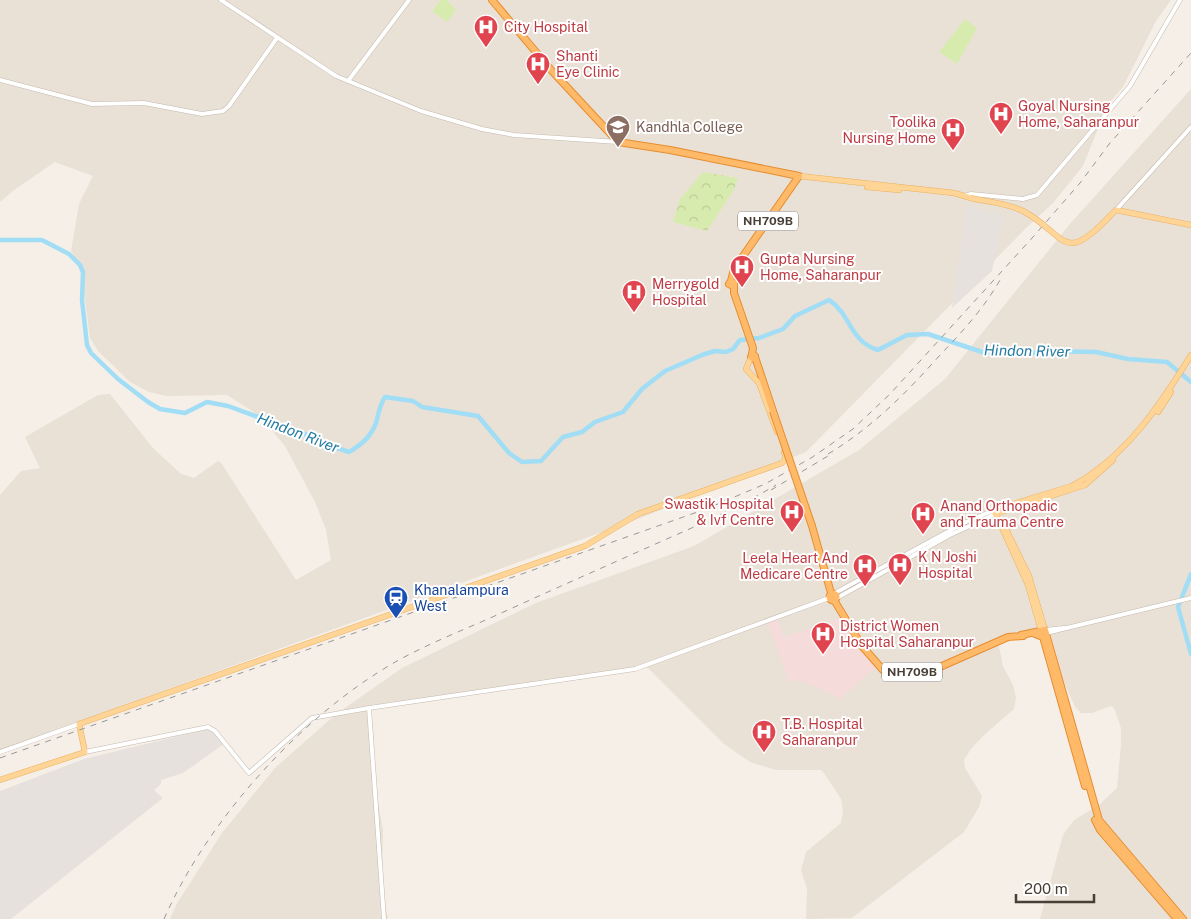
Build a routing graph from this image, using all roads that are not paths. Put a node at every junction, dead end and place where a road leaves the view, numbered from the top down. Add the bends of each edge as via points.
1 (221, 0) edge
2 (409, 0) edge
3 (487, 0) edge
4 (492, 0) edge
5 (1180, 0) edge
6 (276, 38) junction
7 (0, 80) edge
8 (348, 81) junction
9 (1191, 127) edge
10 (617, 143) junction
11 (799, 177) junction
12 (961, 195) junction
13 (1116, 210) junction
14 (1191, 227) edge
15 (753, 354) junction
16 (1191, 355) edge
17 (1189, 362) edge
18 (997, 511) junction
19 (833, 597) junction
20 (1191, 598) edge
21 (1042, 633) junction
22 (369, 708) junction
23 (79, 724) junction
24 (0, 752) edge
25 (85, 752) junction
26 (0, 780) edge
27 (384, 919) edge
28 (1176, 919) edge
29 (1183, 919) edge

1 - 6 street
2 - 8 street
3 - 10 highway
4 - 10 highway
5 - 12 street via 1130,86 1037,195 1023,200
6 - 7 street via 229,106 218,112 202,114 144,103 92,104
6 - 8 street
8 - 10 street via 421,111 492,132
9 - 13 street
10 - 11 highway via 670,150
11 - 12 main road
11 - 15 highway, NH709B via 737,266 732,283
12 - 13 main road, bridge via 1020,210 1057,238 1069,242 1088,238
13 - 14 main road
15 - 19 highway, NH709B, bridge
15 - 23 main road via 746,370 762,392 785,454 786,459 782,463 638,514 585,546
16 - 17 main road
17 - 18 main road via 1153,420 1085,485
18 - 19 street
18 - 21 main road via 1029,576
19 - 21 highway, NH709B via 862,646 890,674 933,670 1008,638
19 - 22 street via 635,669
20 - 21 street
21 - 28 highway via 1098,827
21 - 29 highway via 1099,820
22 - 25 street via 312,718 249,773 215,731 208,727
22 - 27 street
23 - 24 street
23 - 25 main road
25 - 26 main road

